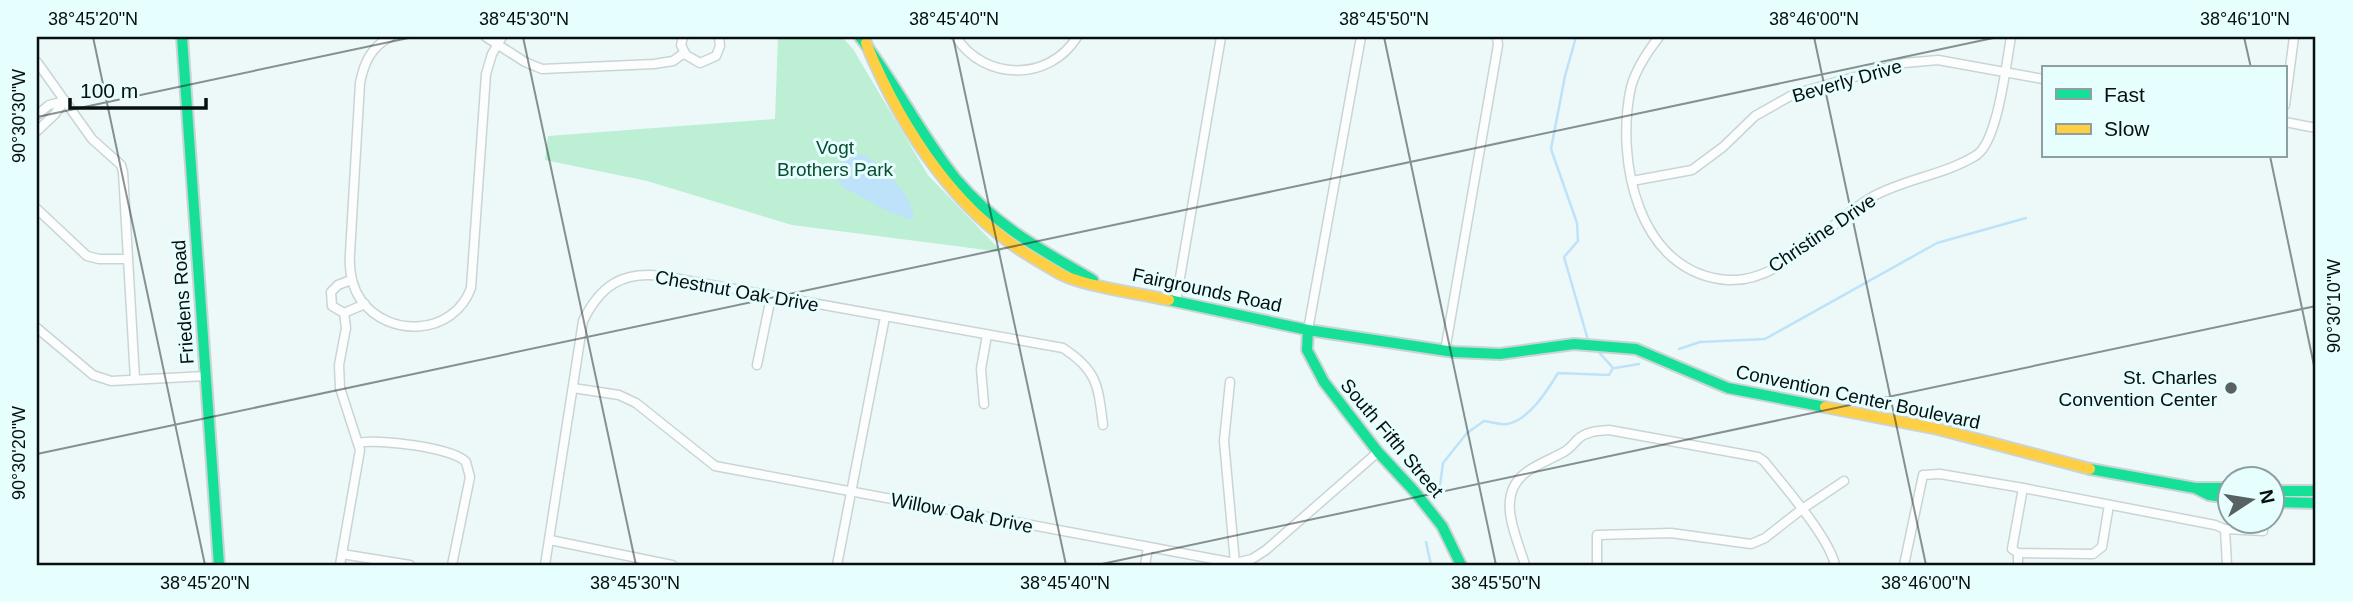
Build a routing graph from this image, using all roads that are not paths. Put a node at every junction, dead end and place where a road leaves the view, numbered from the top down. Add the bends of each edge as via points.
1 (182, 37) edge
2 (390, 37) edge
3 (486, 37) edge
4 (682, 37) edge
5 (719, 37) edge
6 (956, 37) edge
7 (1077, 37) edge
8 (1221, 37) edge
9 (1361, 37) edge
10 (1497, 37) edge
11 (1659, 37) edge
12 (2011, 37) edge
13 (2294, 37) edge
14 (499, 40) edge
15 (863, 40) edge
16 (684, 53) junction
17 (37, 62) edge
18 (2004, 73) junction
19 (2042, 79) edge
20 (2286, 97) edge
21 (65, 101) junction
22 (37, 115) edge
23 (2286, 122) edge
24 (2316, 128) edge
25 (37, 131) edge
26 (1632, 181) junction
27 (37, 209) edge
28 (128, 259) junction
29 (351, 280) junction
30 (771, 297) junction
31 (1176, 301) junction
32 (365, 304) junction
33 (344, 313) junction
34 (885, 317) junction
35 (37, 328) edge
36 (1308, 330) junction
37 (987, 335) junction
38 (1445, 351) junction
39 (757, 365) dead end
40 (206, 376) junction
41 (135, 379) junction
42 (1230, 383) dead end
43 (573, 388) junction
44 (984, 404) dead end
45 (1103, 425) dead end
46 (359, 443) junction
47 (1378, 452) junction
48 (1844, 481) dead end
49 (2023, 488) junction
50 (2195, 488) junction
51 (2216, 488) edge
52 (2286, 491) edge
53 (2316, 491) edge
54 (852, 492) junction
55 (2216, 496) edge
56 (2286, 502) edge
57 (2316, 503) edge
58 (2109, 505) junction
59 (1802, 509) junction
60 (2216, 526) edge
61 (2225, 536) edge
62 (550, 540) junction
63 (1148, 548) junction
64 (2018, 553) junction
65 (342, 554) junction
66 (647, 563) edge
67 (1235, 563) junction
68 (219, 565) edge
69 (341, 565) edge
70 (410, 565) edge
71 (452, 565) edge
72 (545, 565) edge
73 (672, 565) edge
74 (837, 565) edge
75 (1145, 565) edge
76 (1461, 565) edge
77 (1525, 565) edge
78 (1597, 565) edge
79 (1835, 565) edge
80 (1904, 565) edge
81 (2018, 565) edge
82 (2227, 565) edge

1 - 40 street, Friedens Road
2 - 29 street via 371,52 360,83
3 - 14 street
4 - 16 street
5 - 16 street via 719,51 706,62 695,62
6 - 7 street via 990,66 1013,70 1048,65
8 - 31 street
9 - 36 street
10 - 38 street
11 - 26 street, Christine Drive via 1632,86 1626,134
12 - 18 street, Christine Drive
13 - 20 street
14 - 16 street via 533,66 552,69 654,64 674,61
14 - 32 street via 486,74 468,297 447,320 428,326 394,322
15 - 31 street, Fairgrounds Road via 935,167 1000,237 1069,278
17 - 21 street
18 - 19 street, Beverly Drive
18 - 26 street, Beverly Drive via 1938,60 1904,63 1794,94 1755,116 1692,170
18 - 26 street, Christine Drive via 1994,129 1978,155 1875,195 1793,257 1760,275 1728,280 1689,272 1666,253 1644,223
21 - 22 street
21 - 25 street
21 - 28 street via 92,139 121,165
23 - 24 street
27 - 28 street via 87,256
28 - 41 street
29 - 32 street
29 - 33 street via 331,292 332,306
30 - 34 street, Chestnut Oak Drive
30 - 39 street
30 - 43 street, Chestnut Oak Drive via 662,275 618,280 603,291 583,321
31 - 36 street, Fairgrounds Road
32 - 33 street
33 - 46 street via 340,388
34 - 37 street, Chestnut Oak Drive
34 - 54 street
35 - 41 street via 93,374 111,381
36 - 38 street, Convention Center Boulevard
36 - 47 street, South Fifth Street via 1310,358
37 - 44 street via 981,369
37 - 45 street, Chestnut Oak Drive via 1063,348 1076,357 1088,367 1098,388
38 - 50 street, Convention Center Boulevard via 1500,354 1560,345 1636,349 1728,388 1938,429 2093,470
40 - 41 street
40 - 68 street, Friedens Road
42 - 67 street via 1224,441
43 - 54 street, Willow Oak Drive via 619,395 636,403 715,466
43 - 62 street, Chestnut Oak Drive
46 - 65 street
46 - 71 street via 375,440 463,458 470,477
47 - 67 street via 1266,550
47 - 76 street, South Fifth Street via 1442,526
48 - 59 street
49 - 58 street
49 - 64 street via 2012,549
49 - 80 street via 1923,475
50 - 51 street, Convention Center Boulevard
50 - 55 street, Convention Center Boulevard
52 - 53 street
54 - 63 street, Willow Oak Drive
54 - 74 street
56 - 57 street
58 - 60 street
58 - 64 street via 2102,547 2093,554
59 - 77 street via 1758,457 1625,432 1593,431 1531,469 1513,486 1508,501
59 - 78 street via 1751,544 1671,533 1597,535
59 - 79 street
61 - 82 street
62 - 66 street
62 - 72 street, Chestnut Oak Drive
63 - 67 street, Willow Oak Drive
63 - 75 street
64 - 81 street
65 - 69 street
65 - 70 street
66 - 73 street

